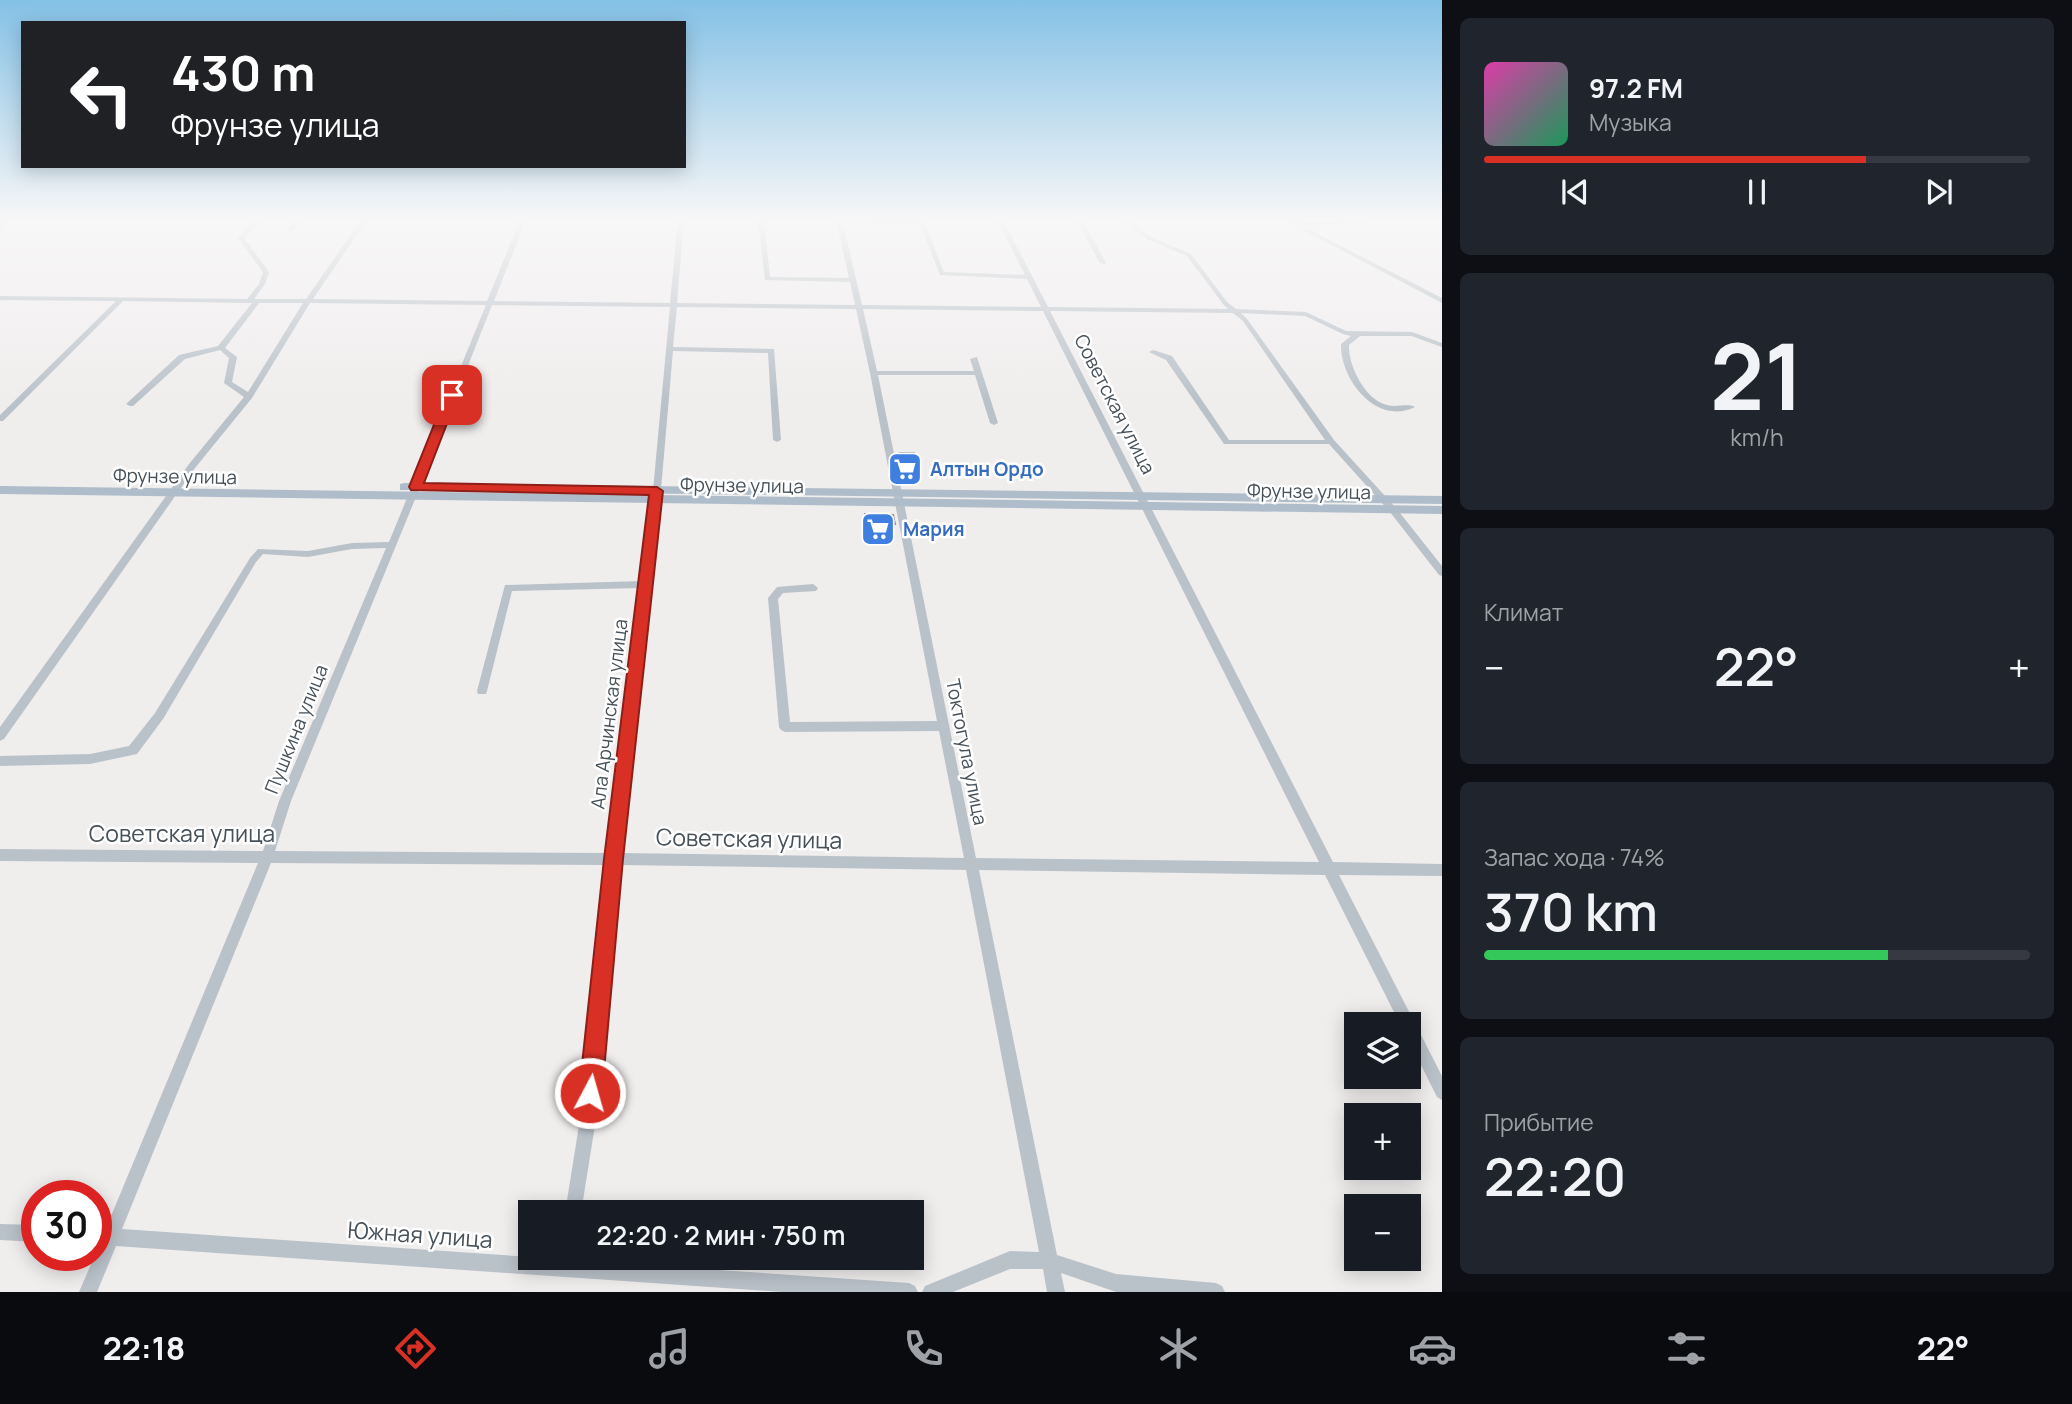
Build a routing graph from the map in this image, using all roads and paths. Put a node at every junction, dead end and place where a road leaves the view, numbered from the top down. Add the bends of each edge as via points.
1 (263, 280) edge
2 (322, 280) edge
3 (498, 280) edge
4 (675, 280) edge
5 (853, 280) edge
6 (1031, 280) edge
7 (1208, 280) edge
8 (1403, 280) edge
9 (0, 298) edge
10 (254, 300) junction
11 (120, 301) junction
12 (307, 301) junction
13 (1442, 301) edge
14 (489, 303) junction
15 (673, 304) junction
16 (859, 306) junction
17 (1045, 308) junction
18 (1236, 311) junction
19 (1358, 334) junction
20 (1442, 345) edge
21 (221, 348) junction
22 (670, 349) junction
23 (1153, 352) dead end
24 (974, 359) dead end
25 (874, 373) junction
26 (978, 373) junction
27 (249, 396) junction
28 (130, 404) dead end
29 (1412, 407) dead end
30 (0, 419) edge
31 (994, 423) dead end
32 (777, 440) dead end
33 (1331, 442) junction
34 (0, 482) edge
35 (176, 489) junction
36 (0, 490) edge
37 (414, 492) junction
38 (656, 496) junction
39 (899, 499) junction
40 (1383, 499) junction
41 (1442, 500) edge
42 (1143, 502) junction
43 (1393, 510) junction
44 (1442, 510) edge
45 (390, 545) junction
46 (1442, 573) edge
47 (646, 584) junction
48 (813, 589) dead end
49 (482, 691) dead end
50 (945, 726) junction
51 (0, 736) edge
52 (0, 761) edge
53 (0, 855) edge
54 (267, 857) junction
55 (613, 859) junction
56 (971, 865) junction
57 (1329, 868) junction
58 (1442, 870) edge
59 (1401, 1012) edge
60 (1421, 1051) edge
61 (1442, 1092) edge
62 (575, 1200) edge
63 (112, 1216) edge
64 (0, 1232) edge
65 (21, 1233) edge
66 (112, 1238) edge
67 (518, 1260) edge
68 (1050, 1261) junction
69 (648, 1270) edge
70 (94, 1271) edge
71 (88, 1292) edge
72 (909, 1292) edge
73 (931, 1292) edge
74 (1056, 1292) edge
75 (1216, 1292) edge

1 - 10 street
2 - 12 street
3 - 14 street, Пушкина улица
4 - 15 street, Ала Арчинская улица
5 - 16 street, Токтогула улица
6 - 17 street, Советская улица
7 - 18 street
8 - 13 street
9 - 11 street
10 - 11 street
10 - 12 street
10 - 21 street
11 - 30 street
12 - 14 street
12 - 27 street
14 - 15 street
14 - 37 street, Пушкина улица
15 - 16 street
15 - 22 street, Ала Арчинская улица
16 - 17 street
16 - 25 street, Токтогула улица
17 - 18 street
17 - 42 street, Советская улица
18 - 19 street via 1306,314 1345,333
18 - 33 street
19 - 20 street via 1412,334
19 - 29 street via 1344,350 1354,380 1384,407
21 - 27 street via 233,357 228,383
21 - 28 street via 182,356
22 - 32 street via 771,351
22 - 38 street, Ала Арчинская улица
23 - 33 street via 1169,358 1227,442
24 - 26 street
25 - 26 street
25 - 39 street, Токтогула улица
26 - 31 street
27 - 35 street
33 - 40 street
34 - 35 main road, Фрунзе улица
35 - 36 main road, Фрунзе улица
35 - 37 main road, Фрунзе улица
35 - 51 street
37 - 38 main road, Фрунзе улица
37 - 45 street, Пушкина улица
38 - 39 main road, Фрунзе улица
38 - 47 street, Ала Арчинская улица
39 - 42 main road, Фрунзе улица
39 - 50 street, Токтогула улица
40 - 41 main road, Фрунзе улица
40 - 42 main road, Фрунзе улица
40 - 43 street
42 - 43 main road, Фрунзе улица
42 - 57 street, Советская улица
43 - 44 main road, Фрунзе улица
43 - 46 street
45 - 52 street via 308,554 261,551 133,750 90,759
45 - 54 street, Пушкина улица via 285,801
47 - 49 street via 508,589
47 - 55 street, Ала Арчинская улица
48 - 50 street via 780,590 773,598 785,727
50 - 56 street, Токтогула улица
53 - 54 street, Советская улица
54 - 55 street, Советская улица
54 - 63 street, Пушкина улица
55 - 56 street, Советская улица
55 - 62 street, Ала Арчинская улица via 588,1119
56 - 57 street, Советская улица
56 - 68 street, Токтогула улица
57 - 58 street, Советская улица
57 - 59 street, Советская улица
60 - 61 street, Советская улица
64 - 65 street
66 - 67 street, Южная улица
68 - 73 street via 1010,1260
68 - 74 street, Токтогула улица
68 - 75 street via 1116,1283
69 - 72 street, Южная улица
70 - 71 street, Пушкина улица

